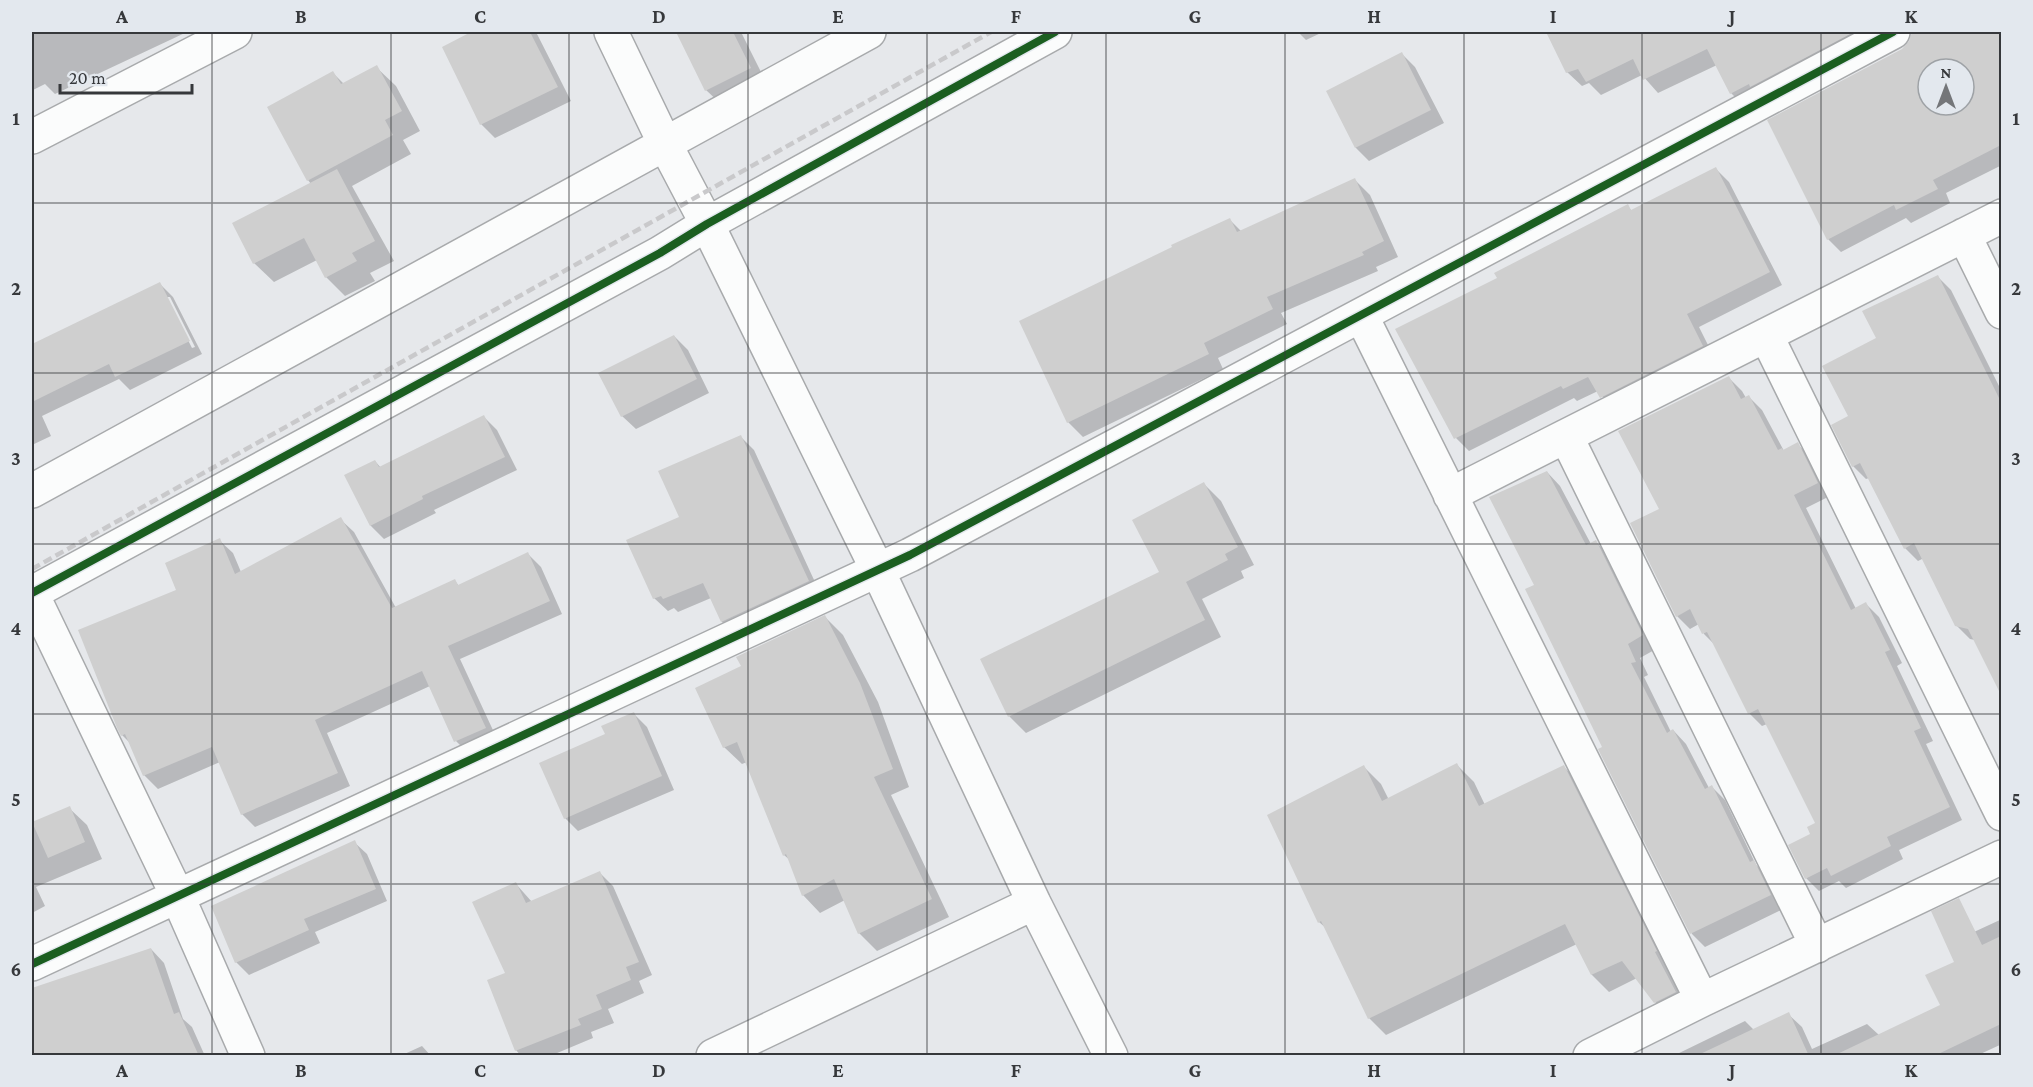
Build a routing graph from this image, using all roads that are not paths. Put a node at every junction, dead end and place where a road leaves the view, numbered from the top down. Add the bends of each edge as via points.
1 (235, 32) edge
2 (611, 32) edge
3 (868, 32) edge
4 (1055, 32) edge
5 (1893, 32) edge
6 (32, 137) edge
7 (665, 144) junction
8 (2001, 216) edge
9 (707, 224) junction
10 (1964, 235) junction
11 (2001, 312) edge
12 (1361, 315) junction
13 (1766, 335) junction
14 (1566, 436) junction
15 (32, 491) edge
16 (1450, 495) junction
17 (878, 571) junction
18 (32, 593) edge
19 (2001, 814) edge
20 (2001, 857) edge
21 (177, 895) junction
22 (1034, 903) junction
23 (1817, 946) junction
24 (32, 964) edge
25 (1702, 1000) junction
26 (248, 1056) edge
27 (713, 1056) edge
28 (1112, 1056) edge
29 (1590, 1056) edge

1 - 6 main road
2 - 7 main road
3 - 7 main road
4 - 9 main road
5 - 12 main road
7 - 9 main road
7 - 15 main road
8 - 10 main road
9 - 17 main road
9 - 18 main road via 650,259
10 - 11 main road
10 - 13 main road
12 - 16 main road
12 - 17 main road
13 - 14 main road
13 - 19 main road
14 - 16 main road
14 - 23 main road
16 - 25 main road
17 - 21 main road
17 - 22 main road
18 - 21 main road
20 - 23 main road
21 - 24 main road
21 - 26 main road
22 - 27 main road
22 - 28 main road
23 - 25 main road
25 - 29 main road

